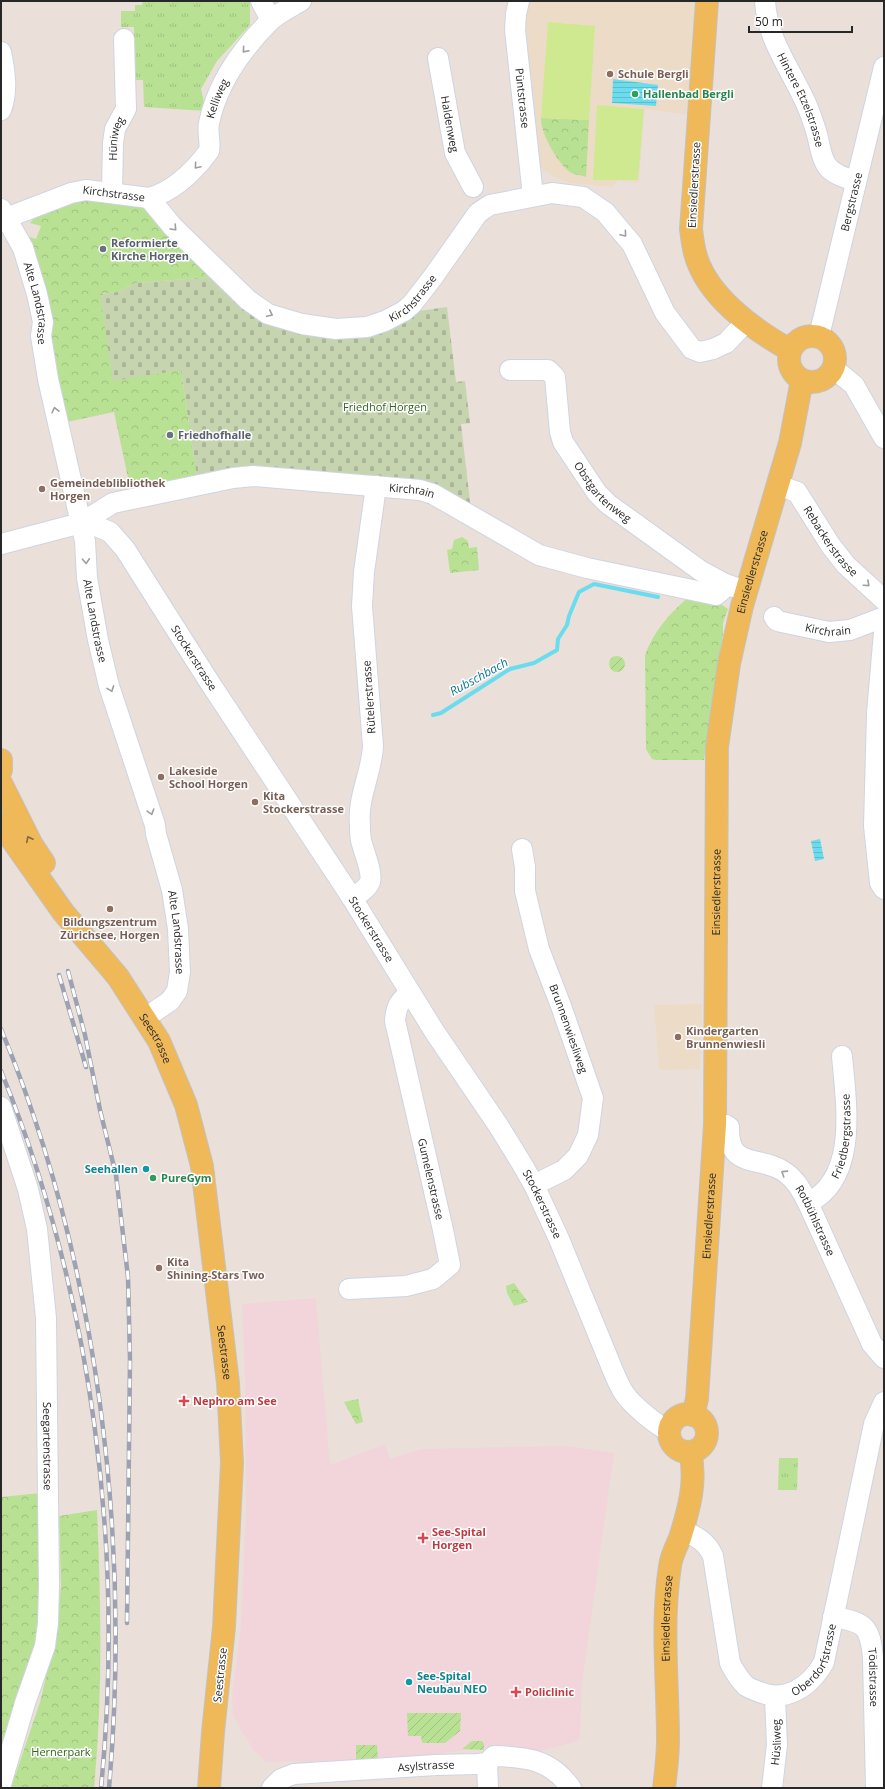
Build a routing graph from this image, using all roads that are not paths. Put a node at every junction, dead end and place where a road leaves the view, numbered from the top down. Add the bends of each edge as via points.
1 (261, 1) edge
2 (301, 1) edge
3 (519, 1) edge
4 (707, 1) edge
5 (765, 1) edge
6 (271, 20) junction
7 (124, 39) dead end
8 (1, 52) edge
9 (438, 58) dead end
10 (884, 67) edge
11 (881, 91) edge
12 (1, 110) edge
13 (856, 181) junction
14 (473, 187) dead end
15 (112, 192) junction
16 (533, 196) junction
17 (149, 198) junction
18 (5, 223) edge
19 (746, 322) junction
20 (819, 336) junction
21 (790, 350) junction
22 (833, 368) junction
23 (510, 370) dead end
24 (802, 380) junction
25 (884, 438) edge
26 (778, 485) junction
27 (376, 486) junction
28 (80, 523) junction
29 (1, 544) edge
30 (725, 584) junction
31 (747, 591) junction
32 (884, 600) edge
33 (774, 617) dead end
34 (884, 617) edge
35 (884, 632) edge
36 (1, 760) edge
37 (1, 770) edge
38 (1, 784) edge
39 (1, 824) edge
40 (522, 849) dead end
41 (884, 889) edge
42 (352, 898) junction
43 (92, 945) junction
44 (410, 993) junction
45 (145, 1018) junction
46 (842, 1056) dead end
47 (1, 1107) edge
48 (715, 1124) junction
49 (534, 1184) junction
50 (808, 1203) junction
51 (349, 1289) dead end
52 (884, 1358) edge
53 (884, 1402) edge
54 (692, 1415) junction
55 (669, 1431) junction
56 (690, 1452) junction
57 (682, 1530) junction
58 (833, 1617) junction
59 (775, 1696) junction
60 (487, 1763) junction
61 (1, 1784) edge
62 (209, 1788) edge
63 (272, 1788) edge
64 (488, 1788) edge
65 (570, 1788) edge
66 (664, 1788) edge
67 (772, 1788) edge
68 (876, 1788) edge

1 - 6 street
2 - 6 street, Kelliweg
3 - 16 street, Püntstrasse via 515,30
4 - 19 main road, Einsiedlerstrasse via 691,229 695,254 704,273 721,298
5 - 13 street, Hintere Etzelstrasse via 769,28 807,107 823,159 828,168 841,177
6 -> 17 street, Kelliweg via 237,59 223,84 208,131 209,151 192,172 176,185
7 - 15 street, Hüniweg via 126,109 115,128
8 - 12 street via 5,90
9 - 14 street, Haldenweg via 455,153
10 - 11 street, Bergstrasse
11 - 13 street, Bergstrasse
13 - 20 street, Bergstrasse
15 - 17 street, Kirchstrasse
15 - 18 street, Kirchstrasse via 86,190 71,193
17 -> 16 street, Kirchstrasse via 173,227 248,300 268,314 291,322 336,329 367,327 404,311 433,278 478,213 490,205
16 -> 19 street, Kirchstrasse via 570,194 582,197 605,212 632,244 665,313 692,349 700,352 726,343
28 -> 18 street, Alte Landstrasse via 48,379 41,336 43,322 37,294 26,254
19 - 21 main road, Einsiedlerstrasse
20 - 21 main road via 812,335 799,339
20 - 22 main road via 830,343 833,349
21 - 24 main road via 789,364
22 - 24 main road via 823,379 816,382
22 - 25 street via 854,385
23 - 30 street, Obstgartenweg via 548,370 555,377 563,442 597,493 634,524 701,571
24 - 26 main road, Einsiedlerstrasse via 790,443
26 - 31 main road, Einsiedlerstrasse
26 -> 32 street, Rebackerstrasse via 797,492 834,551
27 - 28 street, Kirchrain via 240,477 113,503
27 - 30 street, Kirchrain via 420,490 432,494 539,555 587,568 716,595
27 - 42 street, Rütelerstrasse via 362,606 372,757 359,819 361,840 371,876 370,883
28 - 29 street, Stockerstrasse
28 - 42 street, Stockerstrasse via 110,532 125,548 210,683
28 -> 45 street, Alte Landstrasse via 85,541 87,578 104,670 145,792 172,890 178,929 177,991 170,1001
30 - 31 street, Obstgartenweg
31 - 48 main road, Einsiedlerstrasse via 729,664 716,765
33 - 34 street, Kirchrain via 777,621 829,632 850,630
35 - 41 street via 877,713 874,826 880,883
36 - 37 main road
43 -> 38 main road, Seestrasse via 73,906 32,845
39 - 43 main road, Seestrasse via 63,912
40 - 49 street, Brunnenwiesliweg via 525,891 539,949 593,1098 588,1135 578,1156 564,1170
42 - 44 street, Stockerstrasse
43 - 45 main road, Seestrasse via 118,977
44 - 49 street, Stockerstrasse
44 - 51 street, Gumelenstrasse via 397,1006 395,1021 450,1265 433,1279 406,1286
45 - 62 main road, Seestrasse via 159,1041 186,1104 202,1166 228,1383 232,1463 231,1512 224,1634
46 - 50 street, Friedbergstrasse via 846,1136 843,1156 829,1187 820,1197
47 - 61 street, Seegartenstrasse via 28,1189 37,1229 46,1318 48,1570 48,1623 45,1646
50 -> 48 street, Rotbühlstrasse via 796,1182 785,1173 764,1162 744,1159 733,1152 728,1141 729,1127
48 - 54 main road, Einsiedlerstrasse via 697,1399
49 - 55 street, Stockerstrasse via 625,1394 660,1427
50 - 52 street, Rotbühlstrasse via 872,1344
53 - 58 street, Oberdorfstrasse via 874,1424
54 - 55 main road via 677,1417
54 - 56 main road via 702,1421 707,1431 704,1442
55 - 56 main road via 673,1444
56 - 57 main road, Einsiedlerstrasse via 694,1476
57 - 59 street, Oberdorfstrasse via 704,1542 713,1556 727,1647 733,1669 747,1687 764,1695
57 - 66 main road, Einsiedlerstrasse via 670,1565 667,1599 665,1638 668,1741
58 - 59 street, Oberdorfstrasse via 824,1662 817,1675 791,1693
58 - 68 street, Tödistrasse via 862,1625 871,1638 874,1658
59 - 67 street, Hüsliweg via 777,1745
60 - 63 street, Asylstrasse via 294,1774 281,1779
60 - 64 street
60 - 65 street, Asylstrasse via 494,1756 535,1760 552,1769

